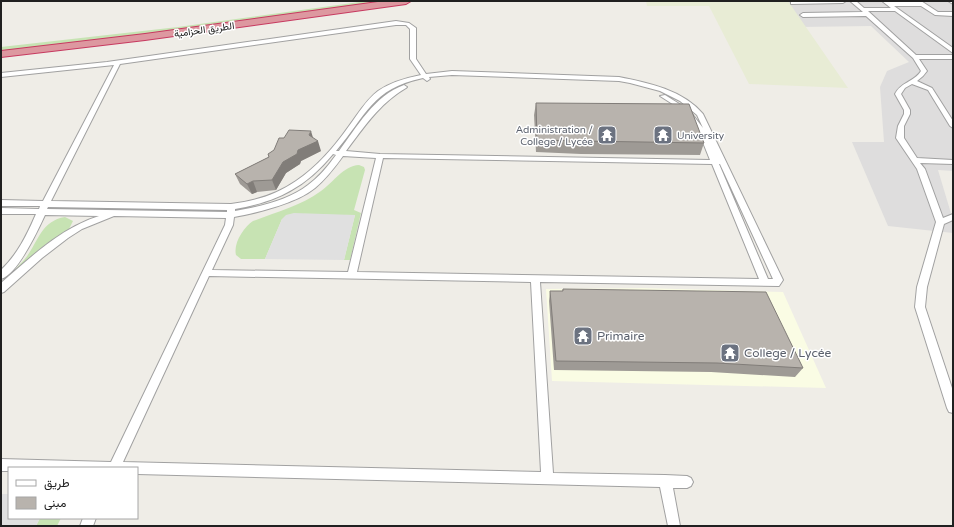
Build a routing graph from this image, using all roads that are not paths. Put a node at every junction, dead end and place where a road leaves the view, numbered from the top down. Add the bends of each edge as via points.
1 (352, 1) edge
2 (406, 1) edge
3 (843, 1) edge
4 (853, 1) edge
5 (920, 2) edge
6 (793, 3) dead end
7 (887, 3) edge
8 (896, 9) junction
9 (864, 12) junction
10 (953, 14) edge
11 (802, 15) dead end
12 (1, 44) edge
13 (953, 51) edge
14 (1, 54) edge
15 (915, 57) junction
16 (953, 57) edge
17 (118, 62) junction
18 (1, 74) edge
19 (426, 78) junction
20 (913, 82) junction
21 (953, 126) edge
22 (330, 153) junction
23 (340, 154) junction
24 (380, 156) junction
25 (915, 160) junction
26 (713, 162) junction
27 (724, 162) junction
28 (953, 162) edge
29 (1, 203) edge
30 (79, 205) junction
31 (44, 208) junction
32 (1, 211) edge
33 (231, 211) junction
34 (85, 212) junction
35 (118, 213) junction
36 (953, 217) edge
37 (940, 222) junction
38 (68, 233) junction
39 (207, 273) junction
40 (352, 275) junction
41 (1, 276) edge
42 (534, 278) junction
43 (765, 282) junction
44 (1, 289) edge
45 (953, 408) edge
46 (1, 465) edge
47 (76, 467) edge
48 (114, 467) edge
49 (138, 468) edge
50 (547, 477) junction
51 (665, 481) junction
52 (687, 482) dead end
53 (674, 526) edge

1 - 12 highway, الطريق الحزامية
2 - 14 highway, الطريق الحزامية
3 - 6 street
4 - 9 street
5 - 7 street
5 - 10 street via 937,14
7 - 8 street
8 - 9 street
8 - 13 street
9 - 11 street
9 - 15 street
15 - 16 street
15 - 20 street via 924,71 920,78
17 - 18 street
17 - 19 street via 403,23 413,28 413,59
17 - 31 street
19 - 22 street via 395,85 376,96
19 - 23 street via 401,88 384,99
19 - 26 street via 616,84 648,90 687,111 701,130
19 - 27 street via 452,73 619,79 653,87 682,99 700,114
20 - 21 street via 930,89
20 - 25 street via 903,85 898,94 907,110 900,138
22 - 23 street
22 - 33 street via 312,174 286,191
23 - 24 street
23 - 33 street via 319,180 300,193 262,208
24 - 26 street
24 - 40 street
25 - 28 street
25 - 37 street via 921,169
26 - 27 street
26 - 43 street
27 - 43 street via 777,275 776,283
29 - 31 street
30 - 31 street
30 - 33 street
30 - 34 street
31 - 32 street
31 - 34 street
31 - 41 street via 18,260
33 - 35 street
33 - 39 street via 229,226
34 - 35 street
34 - 38 street via 79,224
35 - 38 street via 92,221
36 - 37 street
37 - 45 street via 922,287 920,307
38 - 44 street
39 - 40 street
39 - 48 street
40 - 42 street
42 - 43 street
42 - 50 street
46 - 47 street
49 - 50 street
50 - 51 street
51 - 52 street
51 - 53 street

